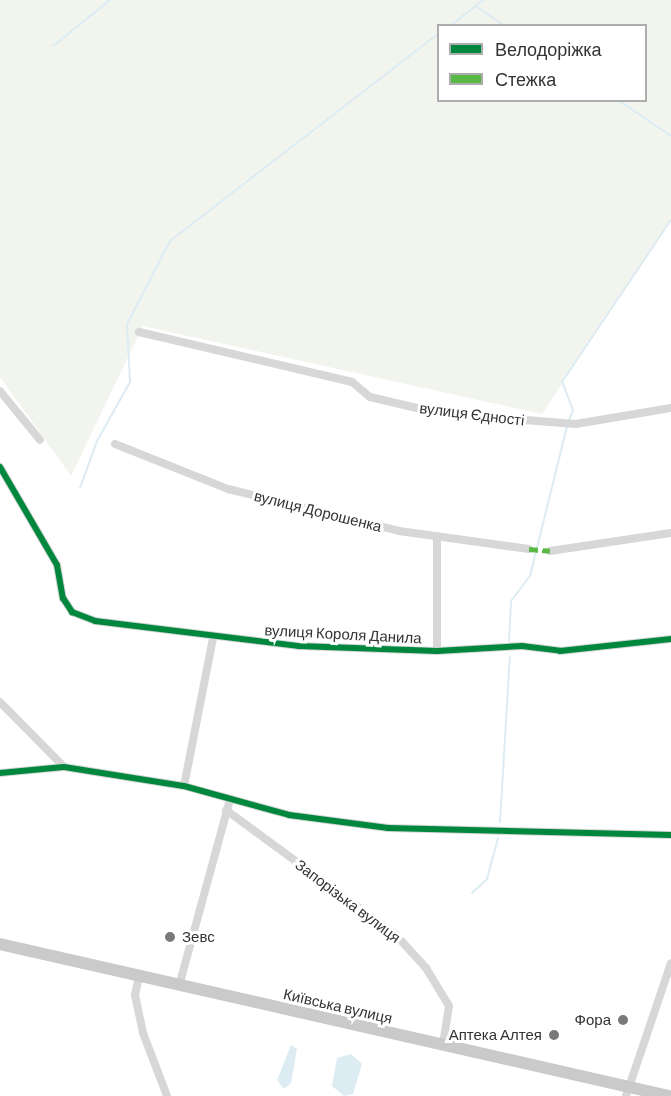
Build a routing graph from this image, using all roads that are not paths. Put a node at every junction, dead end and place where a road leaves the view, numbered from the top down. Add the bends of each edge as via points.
1 (139, 332) dead end
2 (0, 391) edge
3 (671, 408) edge
4 (40, 440) dead end
5 (115, 444) dead end
6 (0, 467) edge
7 (671, 533) edge
8 (437, 536) junction
9 (529, 549) dead end
10 (550, 551) dead end
11 (213, 638) junction
12 (671, 639) edge
13 (437, 651) junction
14 (0, 702) edge
15 (64, 767) junction
16 (0, 773) edge
17 (184, 786) junction
18 (230, 799) junction
19 (226, 810) junction
20 (671, 835) edge
21 (0, 944) edge
22 (671, 963) edge
23 (139, 977) junction
24 (179, 986) junction
25 (443, 1045) junction
26 (628, 1091) edge
27 (167, 1096) edge
28 (669, 1096) edge

1 - 3 street, вулиця Єдності via 352,382 370,397 438,413 576,424
2 - 4 street
5 - 8 street, вулиця Дорошенка via 228,489
6 - 11 street, вулиця Короля Данила via 57,565 63,598 72,612 95,621
7 - 10 street
8 - 9 street, вулиця Дорошенка
8 - 13 street
11 - 13 street, вулиця Короля Данила
11 - 17 street
12 - 13 street, вулиця Короля Данила via 560,651 522,646
14 - 15 street
15 - 16 street
15 - 17 street
17 - 18 street
18 - 19 street
18 - 20 street via 289,815 388,828
19 - 24 street
19 - 25 street, Запорізька вулиця via 396,935 426,968 449,1006
21 - 23 main road, Київська вулиця
22 - 26 street
23 - 24 main road, Київська вулиця
23 - 27 street via 135,995 143,1033
24 - 25 main road, Київська вулиця
25 - 26 main road, Київська вулиця
26 - 28 main road, Київська вулиця

